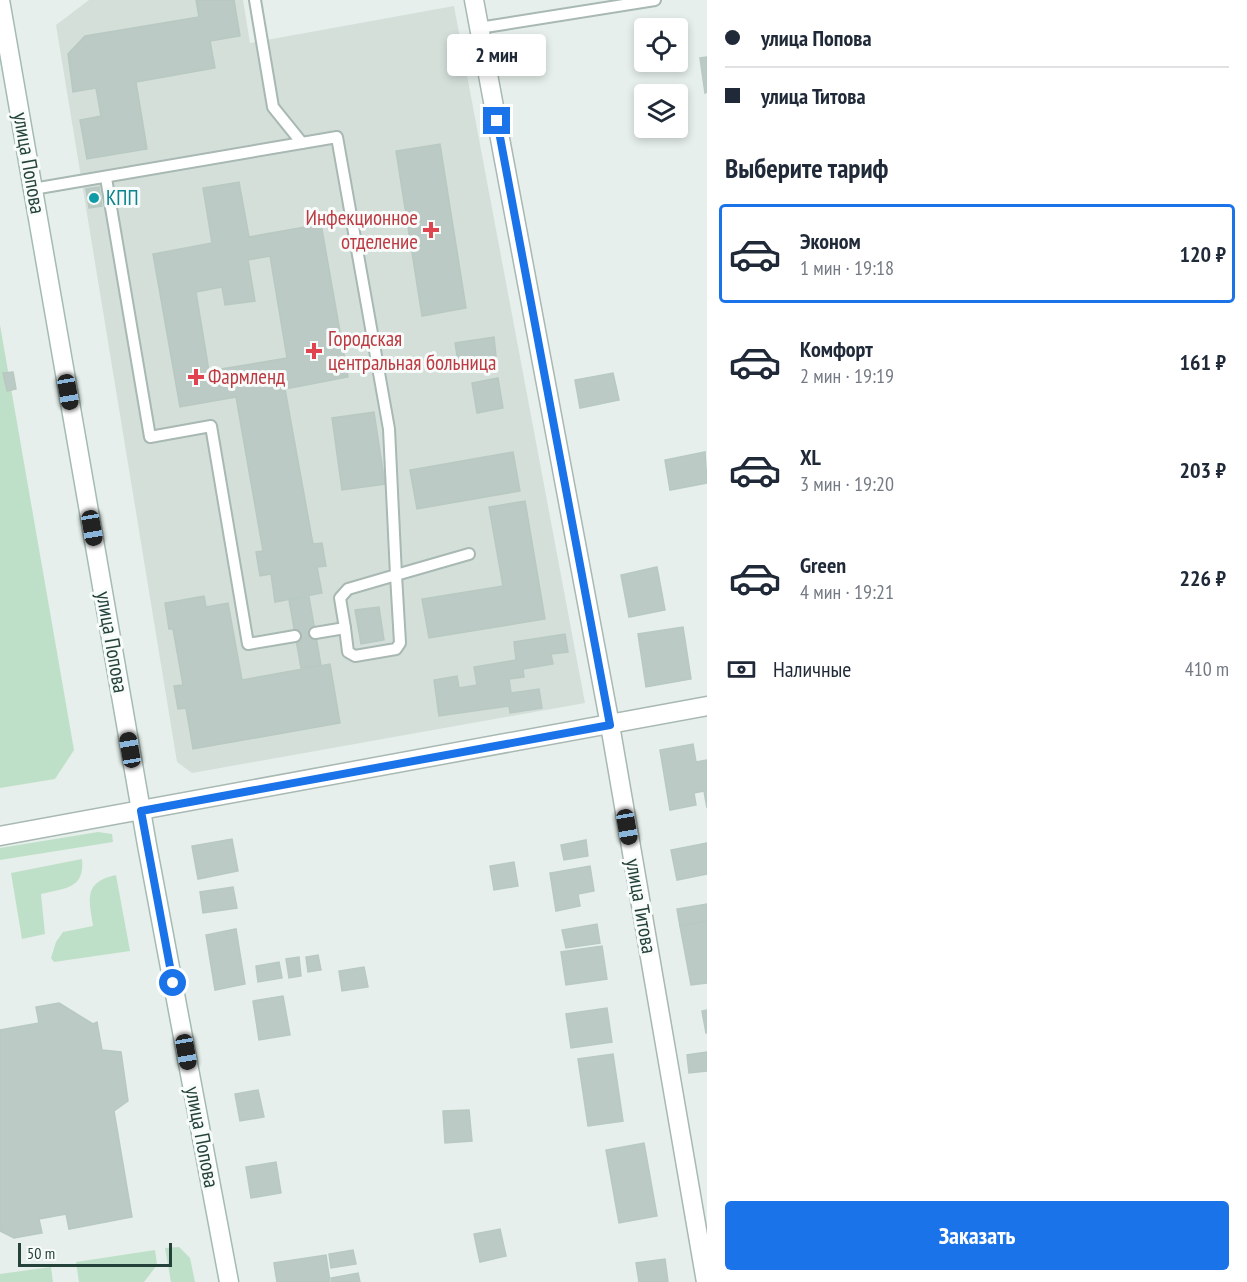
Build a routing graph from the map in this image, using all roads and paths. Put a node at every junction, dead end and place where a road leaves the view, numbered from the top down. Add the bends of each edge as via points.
1 (0, 0) edge
2 (255, 0) edge
3 (474, 0) edge
4 (655, 0) edge
5 (479, 28) junction
6 (302, 143) junction
7 (106, 178) junction
8 (33, 189) junction
9 (469, 554) dead end
10 (396, 575) junction
11 (345, 628) junction
12 (315, 633) dead end
13 (295, 636) dead end
14 (707, 706) edge
15 (610, 725) junction
16 (141, 811) junction
17 (0, 836) edge
18 (229, 1282) edge
19 (706, 1282) edge

1 - 8 street, улица Попова
2 - 6 lane via 273,107
3 - 5 street, улица Титова
4 - 5 lane
5 - 15 street, улица Титова
6 - 7 lane
6 - 10 lane via 337,137 389,429
7 - 8 lane
7 - 13 lane via 150,437 211,426 248,644
8 - 16 street, улица Попова
9 - 10 lane
10 - 11 lane via 348,589 340,598
10 - 11 lane via 400,643 396,649 355,656 348,652
11 - 12 lane
14 - 15 street
15 - 16 street
15 - 19 street, улица Титова
16 - 17 street
16 - 18 street, улица Попова

